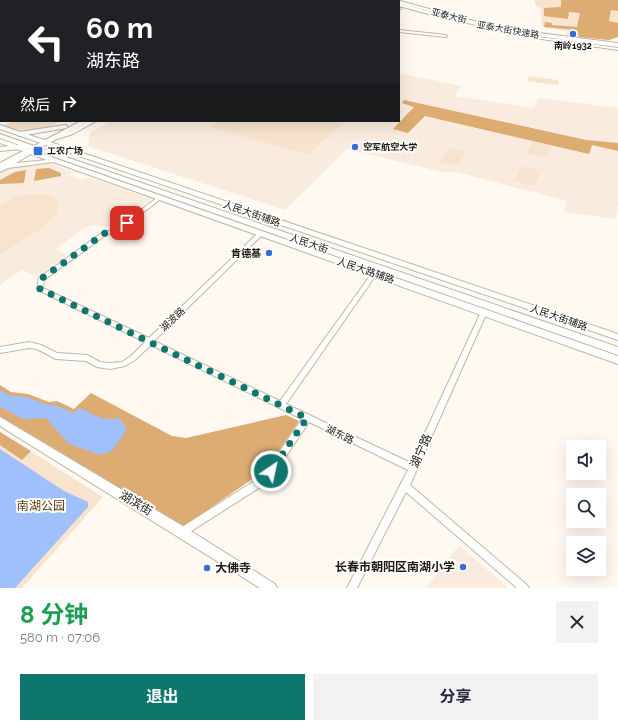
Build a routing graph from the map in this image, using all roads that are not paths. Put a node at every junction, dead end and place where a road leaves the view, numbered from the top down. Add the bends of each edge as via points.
1 (375, 0) edge
2 (379, 0) edge
3 (385, 0) edge
4 (400, 6) edge
5 (400, 6) edge
6 (400, 6) edge
7 (416, 10) junction
8 (477, 23) junction
9 (470, 26) junction
10 (400, 31) edge
11 (446, 36) dead end
12 (553, 36) joint
13 (568, 42) joint
14 (618, 46) edge
15 (74, 122) edge
16 (84, 122) edge
17 (91, 122) edge
18 (0, 126) edge
19 (65, 127) junction
20 (0, 132) edge
21 (71, 133) junction
22 (19, 134) junction
23 (57, 137) junction
24 (0, 146) edge
25 (30, 146) junction
26 (77, 153) junction
27 (59, 162) junction
28 (0, 163) edge
29 (4, 166) edge
30 (0, 170) edge
31 (160, 198) junction
32 (261, 233) junction
33 (374, 274) junction
34 (484, 312) junction
35 (618, 337) edge
36 (149, 342) junction
37 (618, 346) edge
38 (0, 350) edge
39 (618, 351) edge
40 (618, 360) edge
41 (281, 405) junction
42 (307, 418) junction
43 (0, 421) edge
44 (413, 468) junction
45 (405, 486) junction
46 (182, 532) junction
47 (271, 588) edge
48 (352, 588) edge
49 (524, 588) edge

1 - 2 main road
2 - 3 highway
4 - 7 highway, 亚泰大街快速路
5 - 8 main road, 亚泰大街
6 - 9 main road, 亚泰大街
7 - 8 highway
7 - 9 highway
7 - 14 highway, 亚泰大街快速路 via 513,33
8 - 12 main road, 亚泰大街
9 - 13 main road, 亚泰大街
10 - 11 street
12 - 14 highway
13 - 14 highway
15 - 19 main road
16 - 23 main road
17 - 21 main road
18 - 22 main road, 人民大街辅路
19 - 22 main road
19 - 25 main road
20 - 25 main road, 人民大街
21 - 23 main road
21 - 26 main road via 68,138 69,146
22 - 25 main road, 人民大街辅路
23 - 25 main road
24 - 25 main road, 人民大街
24 - 25 main road
24 - 28 main road
25 - 26 main road, 人民大街辅路
25 - 27 main road, 人民大路辅路
25 - 28 main road
25 - 29 main road
25 - 37 main road, 人民大街
25 - 39 main road, 人民大街
26 - 35 main road, 人民大街辅路
27 - 29 main road via 47,160
27 - 31 main road, 人民大路辅路
29 - 30 main road
31 - 32 main road, 人民大路辅路
31 - 36 street, 湖东路 via 116,231 105,233 41,279 40,289
32 - 33 main road, 人民大路辅路
32 - 36 street, 湖波路
33 - 34 main road, 人民大路辅路
33 - 41 street
34 - 40 main road, 人民大路辅路
34 - 44 street, 湖宁路
36 - 38 street, 湖波路 via 133,358 123,364 110,366 99,365 87,358 56,356 29,345
36 - 41 street, 湖东路
41 - 42 street, 湖东路
42 - 44 street, 湖东路
42 - 46 street via 271,471 259,483
43 - 46 main road, 湖滨街
44 - 45 street, 湖宁路
45 - 48 street, 湖宁路
45 - 49 street
46 - 47 main road, 湖滨街

